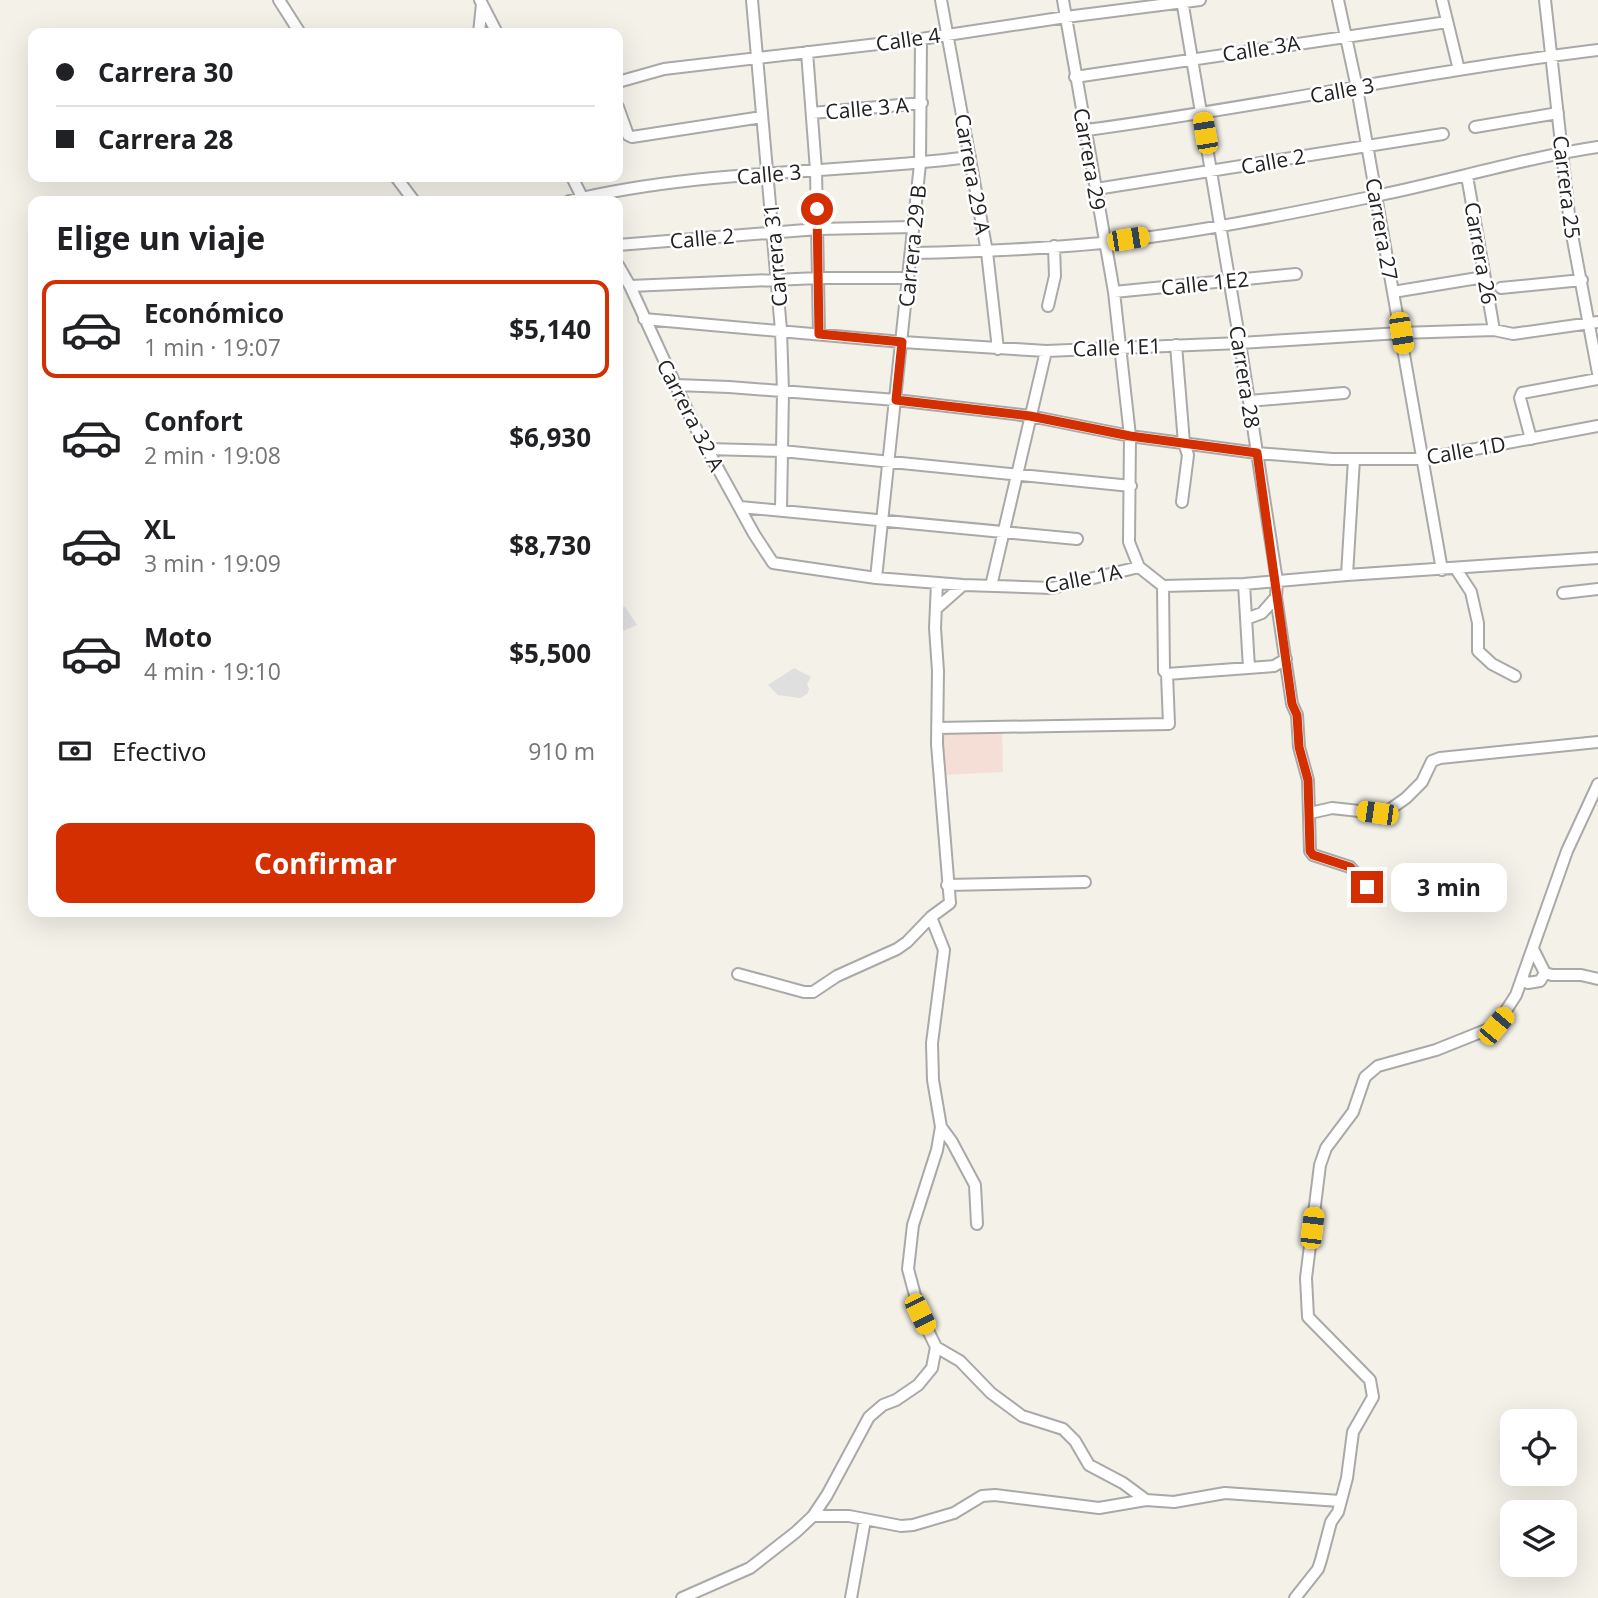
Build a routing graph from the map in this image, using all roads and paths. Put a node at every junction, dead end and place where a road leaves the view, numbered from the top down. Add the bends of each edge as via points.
1 (279, 0) edge
2 (752, 0) edge
3 (941, 0) edge
4 (1063, 0) edge
5 (1200, 0) edge
6 (1338, 0) edge
7 (1442, 0) edge
8 (1545, 0) edge
9 (1183, 1) edge
10 (481, 2) edge
11 (1066, 17) junction
12 (1447, 22) junction
13 (297, 28) edge
14 (479, 28) edge
15 (494, 28) edge
16 (946, 34) junction
17 (1344, 36) junction
18 (921, 39) junction
19 (1598, 50) edge
20 (807, 52) junction
21 (1552, 56) junction
22 (756, 58) junction
23 (1193, 59) junction
24 (1459, 70) junction
25 (1075, 77) junction
26 (623, 81) edge
27 (1357, 88) junction
28 (922, 103) junction
29 (812, 113) junction
30 (1558, 113) junction
31 (1201, 115) junction
32 (762, 117) junction
33 (623, 121) edge
34 (1475, 127) dead end
35 (1087, 130) junction
36 (1443, 134) dead end
37 (1367, 145) junction
38 (1598, 147) edge
39 (1562, 152) junction
40 (970, 158) junction
41 (920, 163) junction
42 (816, 170) junction
43 (1211, 171) junction
44 (768, 173) junction
45 (1468, 176) junction
46 (1096, 189) junction
47 (603, 196) edge
48 (1376, 196) junction
49 (1220, 225) junction
50 (913, 227) junction
51 (818, 229) junction
52 (774, 232) junction
53 (1104, 242) junction
54 (623, 245) edge
55 (1054, 246) junction
56 (987, 252) junction
57 (911, 253) junction
58 (623, 274) edge
59 (1296, 274) dead end
60 (1485, 276) junction
61 (819, 278) junction
62 (908, 278) junction
63 (777, 280) junction
64 (1229, 280) junction
65 (1582, 280) junction
66 (630, 286) junction
67 (1501, 288) dead end
68 (1114, 292) junction
69 (1393, 292) junction
70 (1048, 306) dead end
71 (644, 319) junction
72 (1594, 323) edge
73 (781, 330) junction
74 (1494, 330) junction
75 (1401, 333) junction
76 (819, 334) junction
77 (902, 342) junction
78 (1240, 343) junction
79 (1176, 345) junction
80 (1120, 346) junction
81 (998, 349) junction
82 (1046, 351) junction
83 (1598, 373) edge
84 (1598, 379) edge
85 (676, 385) junction
86 (783, 391) junction
87 (1344, 393) dead end
88 (896, 400) junction
89 (1249, 401) junction
90 (1030, 416) junction
91 (1598, 426) edge
92 (1130, 436) junction
93 (1531, 439) junction
94 (1184, 443) junction
95 (707, 449) junction
96 (782, 452) junction
97 (1257, 453) junction
98 (1354, 459) junction
99 (1422, 459) junction
100 (888, 464) junction
101 (1018, 474) junction
102 (1131, 486) junction
103 (1182, 502) dead end
104 (740, 508) junction
105 (781, 510) junction
106 (882, 520) junction
107 (1004, 532) junction
108 (1077, 539) dead end
109 (1598, 558) edge
110 (771, 562) joint
111 (1139, 566) junction
112 (1456, 569) junction
113 (1442, 570) junction
114 (1348, 575) junction
115 (876, 578) junction
116 (1277, 582) junction
117 (937, 583) junction
118 (1244, 584) junction
119 (963, 585) junction
120 (991, 586) junction
121 (1163, 586) junction
122 (1598, 589) edge
123 (1563, 593) dead end
124 (1276, 597) junction
125 (937, 608) junction
126 (1246, 619) junction
127 (1286, 659) junction
128 (1250, 668) junction
129 (1167, 674) junction
130 (1515, 676) dead end
131 (937, 728) junction
132 (1598, 742) edge
133 (1598, 784) edge
134 (1310, 813) junction
135 (1085, 882) dead end
136 (947, 885) junction
137 (1367, 887) dead end
138 (932, 917) junction
139 (1533, 949) junction
140 (1545, 973) junction
141 (737, 974) dead end
142 (1522, 979) junction
143 (1598, 979) edge
144 (941, 1127) junction
145 (977, 1224) dead end
146 (936, 1347) junction
147 (1146, 1500) junction
148 (1340, 1501) junction
149 (813, 1516) junction
150 (865, 1520) junction
151 (681, 1598) edge
152 (851, 1598) edge
153 (1295, 1598) edge

1 - 13 street
2 - 22 street, Carrera 31
3 - 16 street, Carrera 29 A
4 - 11 street, Carrera 29
5 - 9 street, Calle 4
6 - 17 street, Carrera 27
7 - 12 street
8 - 21 street, Carrera 25
9 - 11 street, Calle 4
9 - 23 street, Carrera 28
10 - 14 street
10 - 15 street
11 - 16 street, Calle 4
11 - 25 street, Carrera 29
12 - 17 street, Calle 3A
12 - 24 street
16 - 18 street, Calle 4
16 - 40 street, Carrera 29 A
17 - 23 street, Calle 3A
17 - 27 street, Carrera 27
18 - 20 street, Calle 4
18 - 28 street, Carrera 29 B
19 - 21 street, Calle 3
20 - 22 street, Calle 4
20 - 29 street
21 - 24 street, Calle 3
21 - 30 street, Carrera 25
22 - 26 street, Calle 4 via 664,69
22 - 32 street, Carrera 31
23 - 25 street, Calle 3A
23 - 31 street, Carrera 28
24 - 27 street, Calle 3
25 - 35 street, Carrera 29
27 - 31 street, Calle 3
27 - 37 street, Carrera 27
28 - 29 street, Calle 3 A
28 - 41 street, Carrera 29 B
29 - 42 street
30 - 34 street
30 - 39 street, Carrera 25
31 - 35 street, Calle 3
31 - 43 street, Carrera 28
32 - 33 street via 632,137
32 - 44 street, Carrera 31
35 - 46 street, Carrera 29
36 - 37 street, Calle 2
37 - 43 street, Calle 2
37 - 48 street, Carrera 27
38 - 39 street
39 - 45 street
39 - 65 street, Carrera 25
40 - 41 street, Calle 3
40 - 56 street, Carrera 29 A
41 - 42 street, Calle 3
41 - 50 street, Carrera 29 B
42 - 44 street, Calle 3
42 - 51 street
43 - 46 street, Calle 2
43 - 49 street, Carrera 28
44 - 47 street, Calle 3
44 - 52 street, Carrera 31
45 - 48 street
45 - 60 street, Carrera 26
46 - 53 street, Carrera 29
48 - 49 street
48 - 69 street, Carrera 27
49 - 53 street
49 - 64 street, Carrera 28
50 - 51 street, Calle 2
50 - 57 street, Carrera 29 B
51 - 52 street, Calle 2
51 - 61 street
52 - 54 street, Calle 2
52 - 63 street, Carrera 31
53 - 55 street
53 - 68 street, Carrera 29
55 - 56 street
55 - 70 street via 1055,276
56 - 57 street
56 - 81 street, Carrera 29 A
57 - 62 street, Carrera 29 B
58 - 66 street, Carrera 32 A
59 - 64 street, Calle 1E2
60 - 69 street
60 - 74 street, Carrera 26
61 - 62 street
61 - 63 street
61 - 76 street
62 - 77 street, Carrera 29 B
63 - 66 street
63 - 73 street, Carrera 31
64 - 68 street, Calle 1E2
64 - 78 street, Carrera 28
65 - 67 street
65 - 72 street, Carrera 25
66 - 71 street, Carrera 32 A
68 - 80 street, Carrera 29
69 - 75 street, Carrera 27
71 - 73 street, Calle 1E1
71 - 85 street, Carrera 32 A
72 - 74 street, Calle 1E1 via 1513,334
72 - 83 street, Carrera 25
73 - 76 street, Calle 1E1
73 - 86 street, Carrera 31
74 - 75 street, Calle 1E1
75 - 78 street, Calle 1E1
75 - 99 street, Carrera 27
76 - 77 street, Calle 1E1
77 - 81 street, Calle 1E1
77 - 88 street, Carrera 29 B
78 - 79 street, Calle 1E1
78 - 89 street, Carrera 28
79 - 80 street, Calle 1E1
79 - 94 street
80 - 82 street, Calle 1E1
80 - 92 street, Carrera 29
81 - 82 street, Calle 1E1
82 - 90 street
84 - 93 street via 1522,393
85 - 86 street, Calle 1D
85 - 95 street, Carrera 32 A
86 - 88 street, Calle 1D
86 - 96 street, Carrera 31
87 - 89 street
88 - 90 street, Calle 1D
88 - 100 street, Carrera 29 B
89 - 97 street, Carrera 28
90 - 92 street, Calle 1D
90 - 101 street
91 - 93 street, Calle 1D
92 - 94 street, Calle 1D
92 - 102 street, Carrera 29
93 - 99 street, Calle 1D
94 - 97 street, Calle 1D
94 - 103 street via 1188,455
95 - 96 street
95 - 104 street, Carrera 32 A
96 - 100 street
96 - 105 street, Carrera 31
97 - 98 street, Calle 1D
97 - 116 street, Carrera 28
98 - 99 street, Calle 1D
98 - 114 street
99 - 113 street, Carrera 27
100 - 101 street
100 - 106 street, Carrera 29 B
101 - 102 street
101 - 107 street
102 - 111 street, Carrera 29 via 1129,542
104 - 105 street
104 - 110 street, Carrera 32 A
105 - 106 street
106 - 107 street
106 - 115 street, Carrera 29 B
107 - 108 street
107 - 120 street
109 - 112 street
110 - 115 street, Calle 1A
111 - 120 street, Calle 1A via 1052,588
111 - 121 street, Calle 1A
112 - 113 street
112 - 130 street via 1471,592 1478,651
113 - 114 street
114 - 116 street
115 - 117 street, Calle 1A
116 - 118 street
116 - 124 street, Carrera 28
117 - 119 street, Calle 1A
117 - 125 street
118 - 121 street
118 - 126 street
119 - 120 street, Calle 1A
119 - 125 street
121 - 129 street
122 - 123 street
124 - 126 street via 1262,613
124 - 127 street, Carrera 28
125 - 131 street
126 - 128 street
127 - 128 street via 1274,666
127 - 134 street, Carrera 28
128 - 129 street
129 - 131 street via 1170,724
131 - 136 street
132 - 134 street via 1440,758 1432,761 1422,782 1389,810 1332,808
133 - 139 street via 1567,851
134 - 137 street, Carrera 28 via 1313,855 1350,867
135 - 136 street
136 - 138 street via 950,903
138 - 141 street via 907,943 813,992
138 - 144 street via 944,950 932,1043
139 - 140 street
139 - 142 street
140 - 142 street via 1540,981
140 - 143 street
142 - 148 street via 1496,1026 1370,1071 1353,1112 1326,1148 1320,1165 1306,1278 1308,1317 1373,1388 1373,1397 1353,1432
144 - 145 street via 975,1185
144 - 146 street via 913,1225 908,1269 920,1314
146 - 147 street via 960,1361 1022,1416 1063,1429 1089,1465
146 - 149 street via 932,1368 918,1385 869,1417
147 - 148 street via 1174,1502 1225,1493
147 - 150 street via 1100,1508 995,1495 982,1496 954,1513 913,1525
148 - 153 street via 1318,1569
149 - 150 street
149 - 151 street via 751,1567
150 - 152 street

